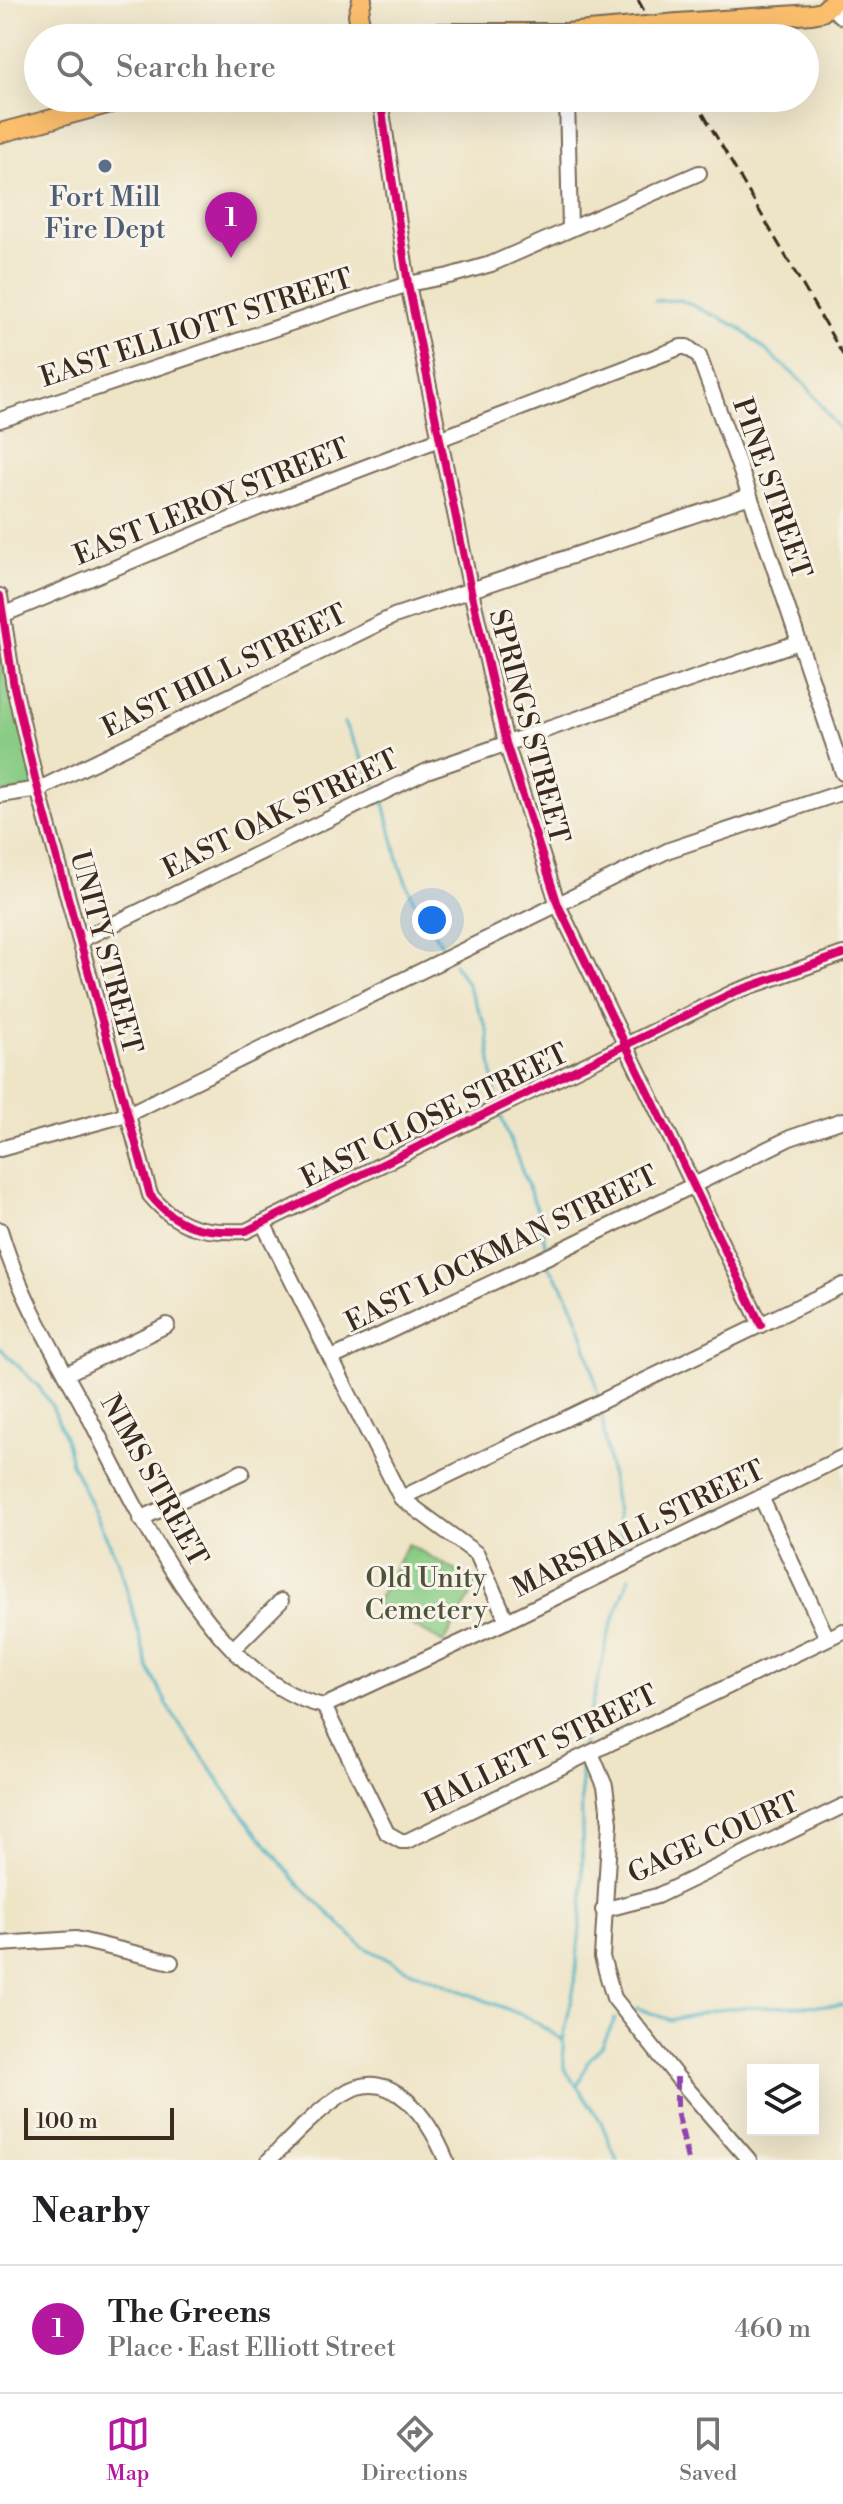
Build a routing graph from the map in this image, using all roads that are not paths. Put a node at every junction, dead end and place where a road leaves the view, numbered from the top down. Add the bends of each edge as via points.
1 (362, 0) edge
2 (836, 8) edge
3 (358, 24) edge
4 (667, 24) edge
5 (78, 112) edge
6 (382, 112) edge
7 (567, 112) edge
8 (0, 133) edge
9 (699, 173) dead end
10 (570, 229) junction
11 (408, 284) junction
12 (699, 356) joint
13 (0, 420) edge
14 (440, 437) junction
15 (750, 496) junction
16 (471, 591) junction
17 (0, 596) edge
18 (1, 616) edge
19 (799, 642) junction
20 (506, 743) junction
21 (843, 773) edge
22 (39, 789) junction
23 (843, 792) edge
24 (0, 795) edge
25 (558, 905) junction
26 (81, 940) junction
27 (843, 954) edge
28 (624, 1046) junction
29 (128, 1114) junction
30 (843, 1120) edge
31 (0, 1149) edge
32 (693, 1185) junction
33 (263, 1223) junction
34 (0, 1230) edge
35 (843, 1285) edge
36 (167, 1325) dead end
37 (761, 1325) junction
38 (332, 1358) junction
39 (66, 1374) junction
40 (843, 1457) edge
41 (242, 1472) dead end
42 (761, 1497) junction
43 (401, 1498) junction
44 (140, 1519) junction
45 (281, 1601) dead end
46 (507, 1621) junction
47 (843, 1631) edge
48 (827, 1638) junction
49 (233, 1649) junction
50 (324, 1706) junction
51 (591, 1753) junction
52 (843, 1806) edge
53 (603, 1910) junction
54 (0, 1944) edge
55 (171, 1962) dead end
56 (269, 2160) edge
57 (446, 2160) edge
58 (749, 2160) edge

1 - 3 main road
2 - 4 main road, bridge
5 - 8 main road
6 - 11 street, SPRINGS STREET
7 - 10 street
9 - 10 street, EAST ELLIOTT STREET
10 - 11 street, EAST ELLIOTT STREET via 491,264
11 - 13 street, EAST ELLIOTT STREET
11 - 14 street, SPRINGS STREET
12 - 14 street, EAST LEROY STREET via 681,347
12 - 15 street, PINE STREET
14 - 16 street, SPRINGS STREET
14 - 18 street, EAST LEROY STREET
15 - 16 street, EAST HILL STREET
15 - 19 street, PINE STREET
16 - 20 street, SPRINGS STREET
16 - 22 street, EAST HILL STREET via 394,616
17 - 18 street, UNITY STREET
18 - 22 street, UNITY STREET
19 - 20 street, EAST OAK STREET
19 - 21 street, PINE STREET
20 - 25 street, SPRINGS STREET
20 - 26 street, EAST OAK STREET via 427,771
22 - 24 street, EAST HILL STREET
22 - 26 street, UNITY STREET
23 - 25 street via 669,850
25 - 28 street, SPRINGS STREET
25 - 29 street
26 - 29 street, UNITY STREET
27 - 28 street, EAST CLOSE STREET via 734,992
28 - 32 street, SPRINGS STREET
28 - 33 street, EAST CLOSE STREET
29 - 31 street
29 - 33 street, UNITY STREET via 150,1195 163,1212 211,1232 246,1231
30 - 32 street, EAST LOCKMAN STREET via 790,1138
32 - 37 street, SPRINGS STREET
32 - 38 street, EAST LOCKMAN STREET
33 - 38 street
34 - 39 street, NIMS STREET
35 - 37 street
36 - 39 street
37 - 43 street
38 - 43 street
39 - 44 street, NIMS STREET
40 - 42 street, MARSHALL STREET
41 - 44 street
42 - 46 street, MARSHALL STREET
42 - 48 street
43 - 46 street via 477,1554
44 - 49 street, NIMS STREET
45 - 49 street
46 - 50 street, MARSHALL STREET
47 - 48 street, HALLETT STREET
48 - 51 street, HALLETT STREET
49 - 50 street, NIMS STREET via 272,1684
50 - 51 street, HALLETT STREET via 387,1833 401,1841
51 - 53 street via 609,1802
52 - 53 street, GAGE COURT via 657,1896
53 - 58 street via 602,1957 614,1998
54 - 55 street via 76,1939
56 - 57 street via 343,2093 361,2085 398,2091 415,2106

